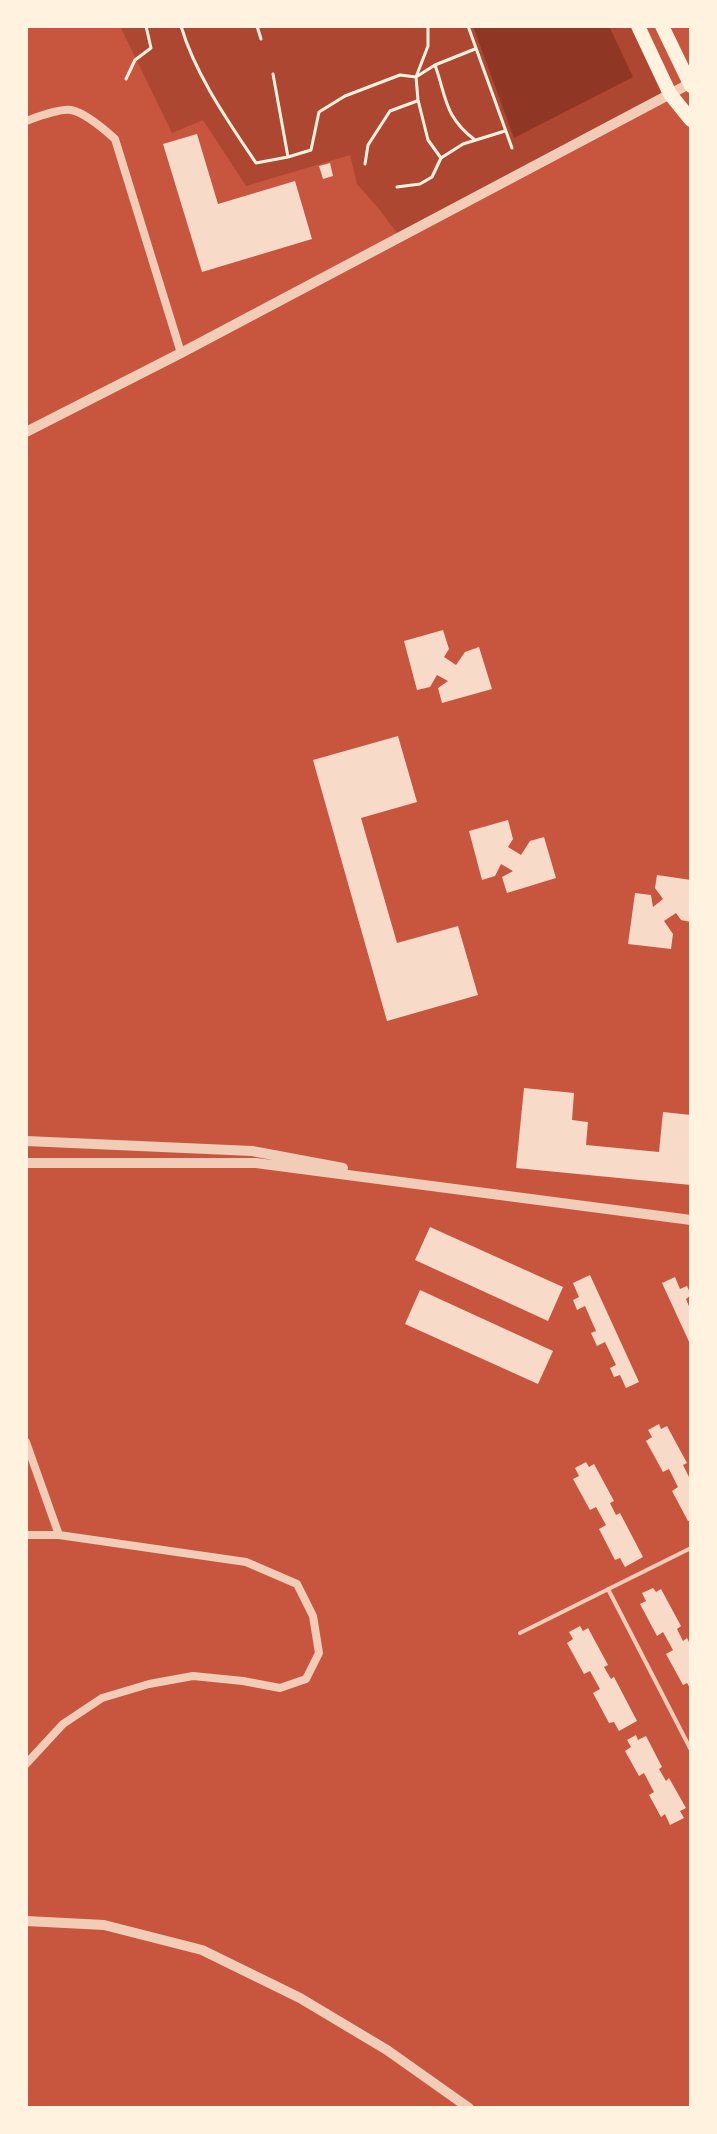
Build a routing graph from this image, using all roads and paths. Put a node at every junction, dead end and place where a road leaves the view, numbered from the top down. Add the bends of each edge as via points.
1 (146, 26) edge
2 (181, 26) edge
3 (257, 26) edge
4 (428, 26) edge
5 (468, 26) edge
6 (638, 26) edge
7 (662, 26) edge
8 (261, 39) dead end
9 (475, 49) junction
10 (435, 65) junction
11 (273, 74) dead end
12 (416, 77) junction
13 (126, 79) dead end
14 (690, 85) edge
15 (670, 94) junction
16 (418, 100) junction
17 (691, 120) edge
18 (26, 121) edge
19 (505, 131) junction
20 (477, 141) junction
21 (512, 148) dead end
22 (288, 157) junction
23 (441, 158) junction
24 (365, 164) dead end
25 (397, 187) dead end
26 (181, 353) junction
27 (26, 432) edge
28 (26, 1141) edge
29 (26, 1163) edge
30 (443, 1187) junction
31 (691, 1220) edge
32 (26, 1442) edge
33 (26, 1535) edge
34 (59, 1535) junction
35 (691, 1548) edge
36 (608, 1589) junction
37 (520, 1633) dead end
38 (691, 1750) edge
39 (26, 1764) edge
40 (26, 1921) edge
41 (469, 2108) edge

1 - 13 path via 151,48 135,60
2 - 22 path via 225,118 256,163
3 - 8 path
4 - 12 path via 428,46
5 - 9 path
6 - 15 highway
7 - 14 highway
9 - 10 path
9 - 19 path
10 - 12 path
10 - 20 path via 447,107 460,128
11 - 22 path
12 - 16 path
12 - 22 path via 400,75 319,112 311,150
14 - 15 street
15 - 17 highway
15 - 26 street
16 - 23 path via 428,140
16 - 24 path via 390,111 368,145
18 - 26 street via 70,109 115,139
19 - 20 path
19 - 21 path
20 - 23 path
23 - 25 path via 432,177
26 - 27 street
28 - 30 street via 252,1151
29 - 30 street via 256,1163
30 - 31 street
32 - 34 street
33 - 34 street
34 - 39 street via 246,1562 297,1584 313,1616 319,1653 306,1679 280,1688 193,1676 102,1698 63,1724
35 - 36 lane
36 - 37 lane
36 - 38 lane
40 - 41 street via 104,1925 202,1950 313,2006

